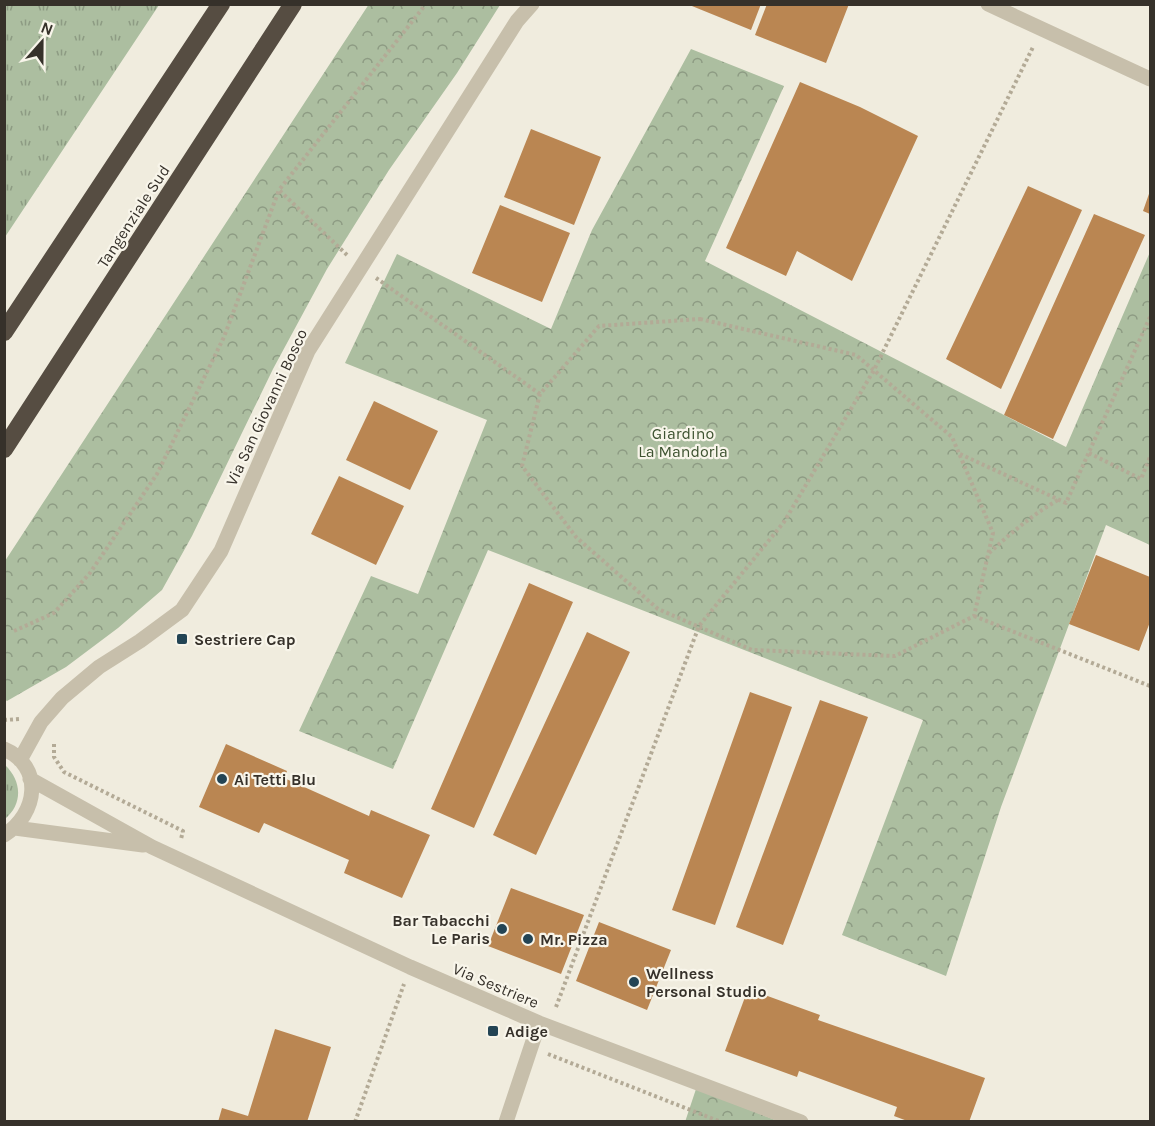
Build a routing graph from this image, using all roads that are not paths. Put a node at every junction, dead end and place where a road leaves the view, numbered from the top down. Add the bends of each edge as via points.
1 (221, 4) edge
2 (293, 4) edge
3 (532, 4) edge
4 (988, 4) edge
5 (1150, 80) edge
6 (4, 332) edge
7 (4, 448) edge
8 (4, 749) edge
9 (20, 760) junction
10 (30, 779) junction
11 (10, 831) edge
12 (152, 846) junction
13 (544, 1025) junction
14 (506, 1122) edge
15 (801, 1122) edge

1 - 6 highway
2 - 7 highway, Tangenziale Sud
3 - 9 street, Via San Giovanni Bosco via 517,21 308,351 221,551 182,610 99,667 62,698 41,722
4 - 5 street
8 - 9 street
9 - 10 street
10 - 11 street via 30,806
10 - 12 street, Via Sestriere
11 - 12 street, Via Sestriere
12 - 13 street, Via Sestriere via 410,968
13 - 14 street
13 - 15 street, Via Sestriere

